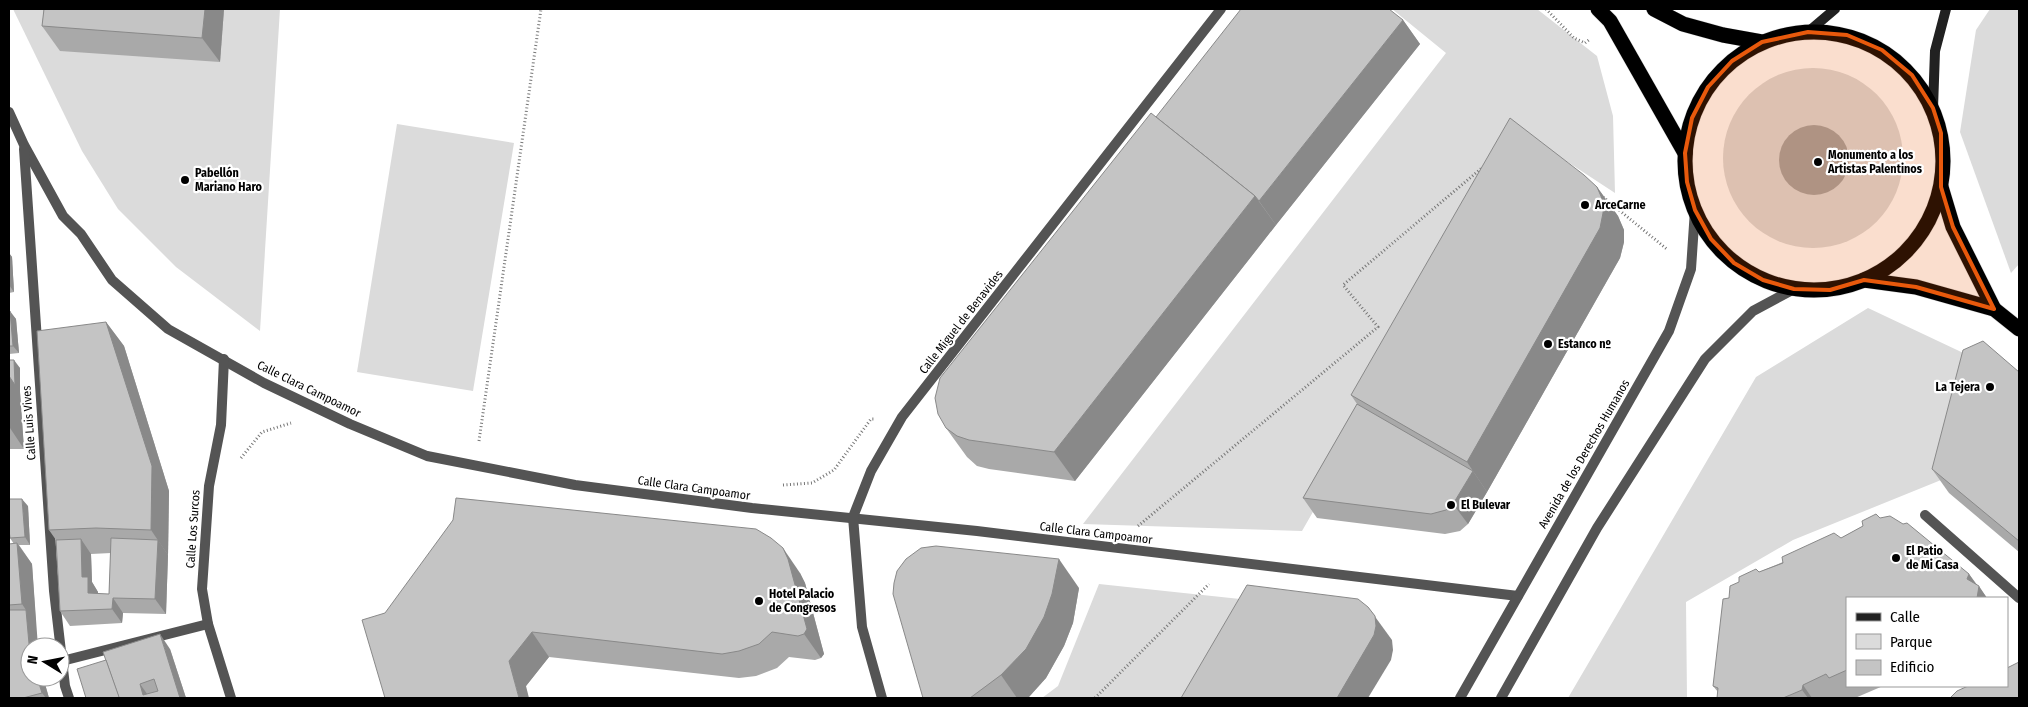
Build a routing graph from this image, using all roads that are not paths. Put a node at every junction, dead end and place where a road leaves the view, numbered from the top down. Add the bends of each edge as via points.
1 (1222, 9) edge
2 (1598, 9) edge
3 (1654, 9) edge
4 (1835, 9) edge
5 (1946, 9) edge
6 (1808, 32) junction
7 (1762, 42) junction
8 (1932, 108) junction
9 (9, 112) edge
10 (24, 144) junction
11 (1686, 153) junction
12 (1941, 187) junction
13 (1695, 210) junction
14 (1864, 280) junction
15 (1794, 289) junction
16 (1994, 309) junction
17 (2019, 329) edge
18 (224, 360) junction
19 (1925, 515) dead end
20 (853, 517) junction
21 (1518, 596) junction
22 (2019, 598) edge
23 (208, 624) junction
24 (59, 637) edge
25 (70, 659) edge
26 (231, 698) edge
27 (882, 698) edge
28 (1460, 698) edge
29 (1501, 698) edge

1 - 20 street, Calle Miguel de Benavides via 902,417 872,471
2 - 11 highway via 1610,21
3 - 7 highway via 1683,24
4 - 6 main road
5 - 8 main road via 1935,51
6 - 7 highway via 1785,34
6 - 8 highway via 1847,35 1882,50 1912,75
7 - 11 highway via 1732,61 1708,87 1692,118
8 - 12 highway via 1941,134
9 - 10 street, Calle Clara Campoamor
10 - 18 street, Calle Clara Campoamor via 63,216 81,234 112,280 168,329
10 - 24 street, Calle Luis Vives
11 - 13 highway via 1687,182
12 - 14 highway via 1931,217 1914,243 1892,264
12 - 16 highway via 1953,227
13 - 15 highway via 1711,239 1734,263 1762,280
13 - 21 street, Avenida de los Derechos Humanos via 1692,269 1669,331
14 - 15 highway via 1830,290
14 - 16 highway via 1916,287
15 - 29 street via 1753,311 1705,359 1597,528
16 - 17 highway
18 - 20 street, Calle Clara Campoamor via 350,424 426,456 575,485 774,511
18 - 23 street, Calle Los Surcos via 221,425 209,486 202,589
19 - 22 street
20 - 21 street, Calle Clara Campoamor
20 - 27 street, Calle Miguel de Benavides via 862,627
21 - 28 street, Avenida de los Derechos Humanos
23 - 25 street
23 - 26 street, Calle Los Surcos

